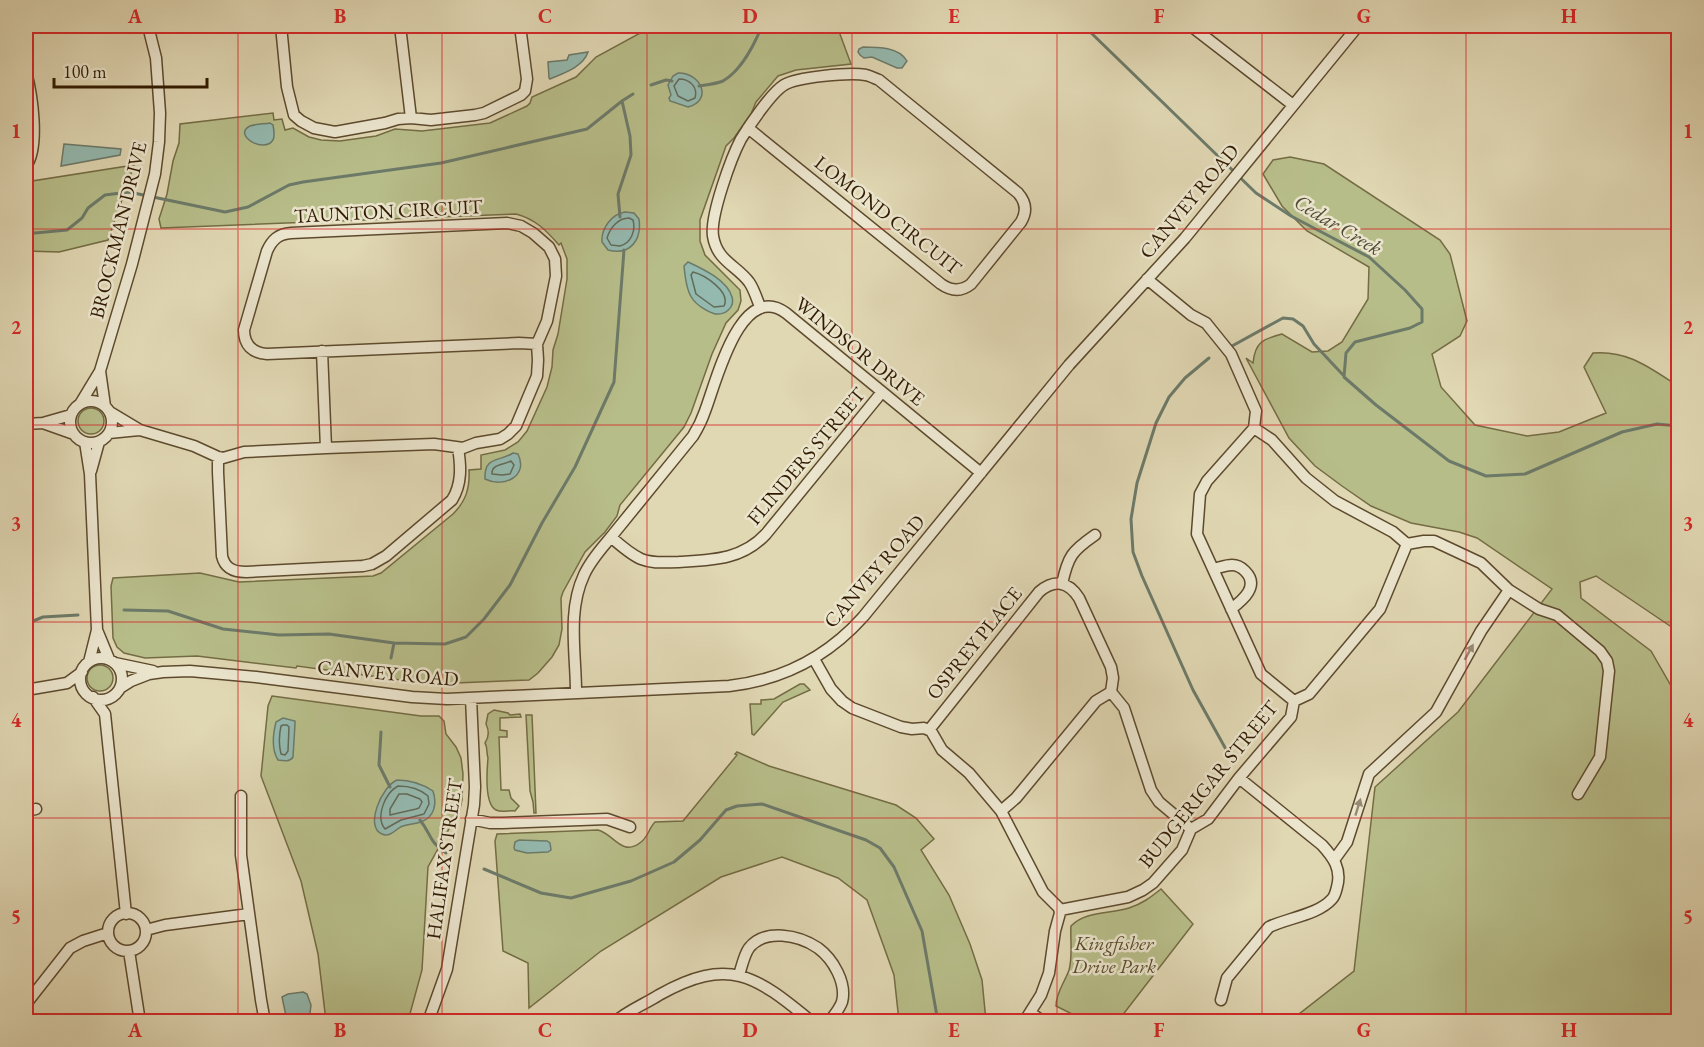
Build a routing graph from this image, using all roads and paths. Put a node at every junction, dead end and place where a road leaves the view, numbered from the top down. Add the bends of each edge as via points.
1 (148, 26) edge
2 (281, 26) edge
3 (400, 26) edge
4 (520, 26) edge
5 (1191, 26) edge
6 (1358, 26) edge
7 (26, 72) edge
8 (1293, 105) junction
9 (411, 118) junction
10 (748, 128) junction
11 (26, 166) edge
12 (1147, 279) junction
13 (760, 307) junction
14 (537, 344) junction
15 (321, 351) junction
16 (100, 371) junction
17 (882, 392) junction
18 (80, 404) junction
19 (107, 409) junction
20 (71, 415) junction
21 (43, 423) junction
22 (26, 424) edge
23 (1254, 428) junction
24 (140, 430) junction
25 (109, 433) junction
26 (74, 434) junction
27 (85, 442) junction
28 (99, 442) junction
29 (326, 448) junction
30 (458, 448) junction
31 (218, 457) junction
32 (981, 473) junction
33 (90, 474) junction
34 (1095, 535) dead end
35 (611, 537) junction
36 (1407, 544) junction
37 (1213, 569) junction
38 (1062, 584) junction
39 (1509, 590) junction
40 (1231, 609) junction
41 (97, 630) junction
42 (814, 658) junction
43 (112, 661) junction
44 (89, 662) junction
45 (82, 672) junction
46 (163, 672) junction
47 (67, 683) junction
48 (26, 690) edge
49 (116, 692) junction
50 (576, 692) junction
51 (1111, 692) junction
52 (89, 694) junction
53 (471, 698) junction
54 (1294, 701) junction
55 (105, 714) junction
56 (928, 729) junction
57 (1239, 778) junction
58 (1578, 794) dead end
59 (241, 796) dead end
60 (1001, 811) junction
61 (471, 819) junction
62 (630, 827) dead end
63 (1191, 829) junction
64 (1334, 860) junction
65 (1060, 910) junction
66 (126, 914) junction
67 (249, 914) junction
68 (146, 930) junction
69 (108, 933) junction
70 (129, 951) junction
71 (740, 975) junction
72 (1221, 1000) dead end
73 (26, 1004) edge
74 (1028, 1017) edge
75 (618, 1020) edge
76 (140, 1022) edge
77 (265, 1022) edge
78 (428, 1022) edge
79 (812, 1022) edge
80 (829, 1022) edge
81 (1044, 1022) edge

1 - 16 street, BROCKMAN DRIVE via 156,58 160,113 155,174
2 - 9 street via 287,87 294,115 301,121 335,132
3 - 9 street
4 - 9 street via 527,80 521,95 484,113 431,120
5 - 8 street
6 - 8 street, CANVEY ROAD
7 - 11 street via 33,108 32,150
8 - 12 street, CANVEY ROAD
10 - 10 street, LOMOND CIRCUIT via 789,82 869,76 884,83 1018,193 1025,204 1024,214 970,284 963,289 950,289
10 - 13 street, LOMOND CIRCUIT via 736,150 712,226 720,254 749,283
12 - 23 street via 1206,323 1231,354 1256,411
12 - 32 street, CANVEY ROAD via 1076,356
13 - 17 street, WINDSOR DRIVE via 779,308
13 - 35 street via 744,321 730,342 693,436
14 - 15 street, TAUNTON CIRCUIT
14 - 15 street, TAUNTON CIRCUIT via 546,325 556,268 549,247 525,228 507,224 284,234 268,248 244,339 260,353
14 - 30 street, TAUNTON CIRCUIT via 537,376 513,429 496,440
15 - 29 street
16 - 18 street, BROCKMAN DRIVE
16 - 19 street, BROCKMAN DRIVE
17 - 32 street, WINDSOR DRIVE
17 - 35 street, FLINDERS STREET via 766,534 743,552 719,559 655,562 633,555
18 - 19 street via 93,401
18 - 20 street
19 - 24 street
19 - 25 street via 112,419
20 - 21 street
20 - 26 street
21 - 22 street
21 - 26 street
23 - 36 street via 1272,440 1306,478 1335,501 1393,532
23 - 37 street via 1200,494 1197,534
24 - 25 street
24 - 31 street
25 - 28 street
26 - 27 street
27 - 28 street
27 - 33 street
28 - 33 street
29 - 30 street, TAUNTON CIRCUIT via 438,444
29 - 31 street, TAUNTON CIRCUIT
30 - 31 street via 459,482 452,500 381,560 363,566 246,572 231,569 222,556
32 - 42 street, CANVEY ROAD via 863,617
33 - 41 street
34 - 38 street via 1073,552 1066,563
35 - 50 street via 588,567 576,596
36 - 39 street via 1434,542 1481,563
36 - 54 street, BUDGERIGAR STREET via 1380,609 1309,694
37 - 40 street
37 - 40 street via 1234,565 1249,576 1251,588 1247,596
38 - 51 street via 1072,588 1079,598 1111,667
38 - 56 street, OSPREY PLACE via 1048,585 1039,592
39 - 58 street via 1557,615 1600,651 1606,661 1600,757
64 -> 39 street via 1347,842 1369,774 1436,712 1481,630
40 - 54 street via 1261,674
41 - 43 street
41 - 44 street
42 - 50 street, CANVEY ROAD via 797,668 739,685
42 - 56 street via 834,693 852,708 902,727
43 - 44 street via 103,658
43 - 46 street, CANVEY ROAD
43 - 49 street via 122,675
44 - 45 street
45 - 47 street
45 - 52 street via 80,680
46 - 49 street, CANVEY ROAD via 143,676
46 - 53 street, CANVEY ROAD via 203,672 426,698
47 - 48 street
47 - 52 street
49 - 52 street via 104,699
49 - 55 street
50 - 53 street, CANVEY ROAD
51 - 60 street via 1096,701
51 - 63 street via 1124,708 1155,796
52 - 55 street
53 - 61 street, HALIFAX STREET via 475,786
54 - 57 street, BUDGERIGAR STREET via 1291,717
55 - 66 street
56 - 60 street via 942,750 969,773
57 - 63 street, BUDGERIGAR STREET via 1208,819
57 - 64 street via 1322,845
59 - 67 street via 241,855
60 - 65 street via 1040,887
61 - 62 street via 502,823 607,819
61 - 78 street, HALIFAX STREET via 447,969
63 - 65 street, BUDGERIGAR STREET via 1182,850 1143,890 1128,897
64 - 72 street via 1339,881 1334,898 1323,907 1269,927 1227,978
65 - 74 street via 1049,973
66 - 68 street via 136,916
66 - 69 street via 112,921
67 - 68 street
67 - 77 street
68 - 70 street via 140,946
69 - 70 street via 113,945
69 - 73 street via 70,948
70 - 76 street
71 - 75 street via 704,976 681,983
71 - 79 street via 759,982
71 - 80 street via 747,951 768,936 793,938 818,948 835,967 843,991 838,1011
74 - 81 street

